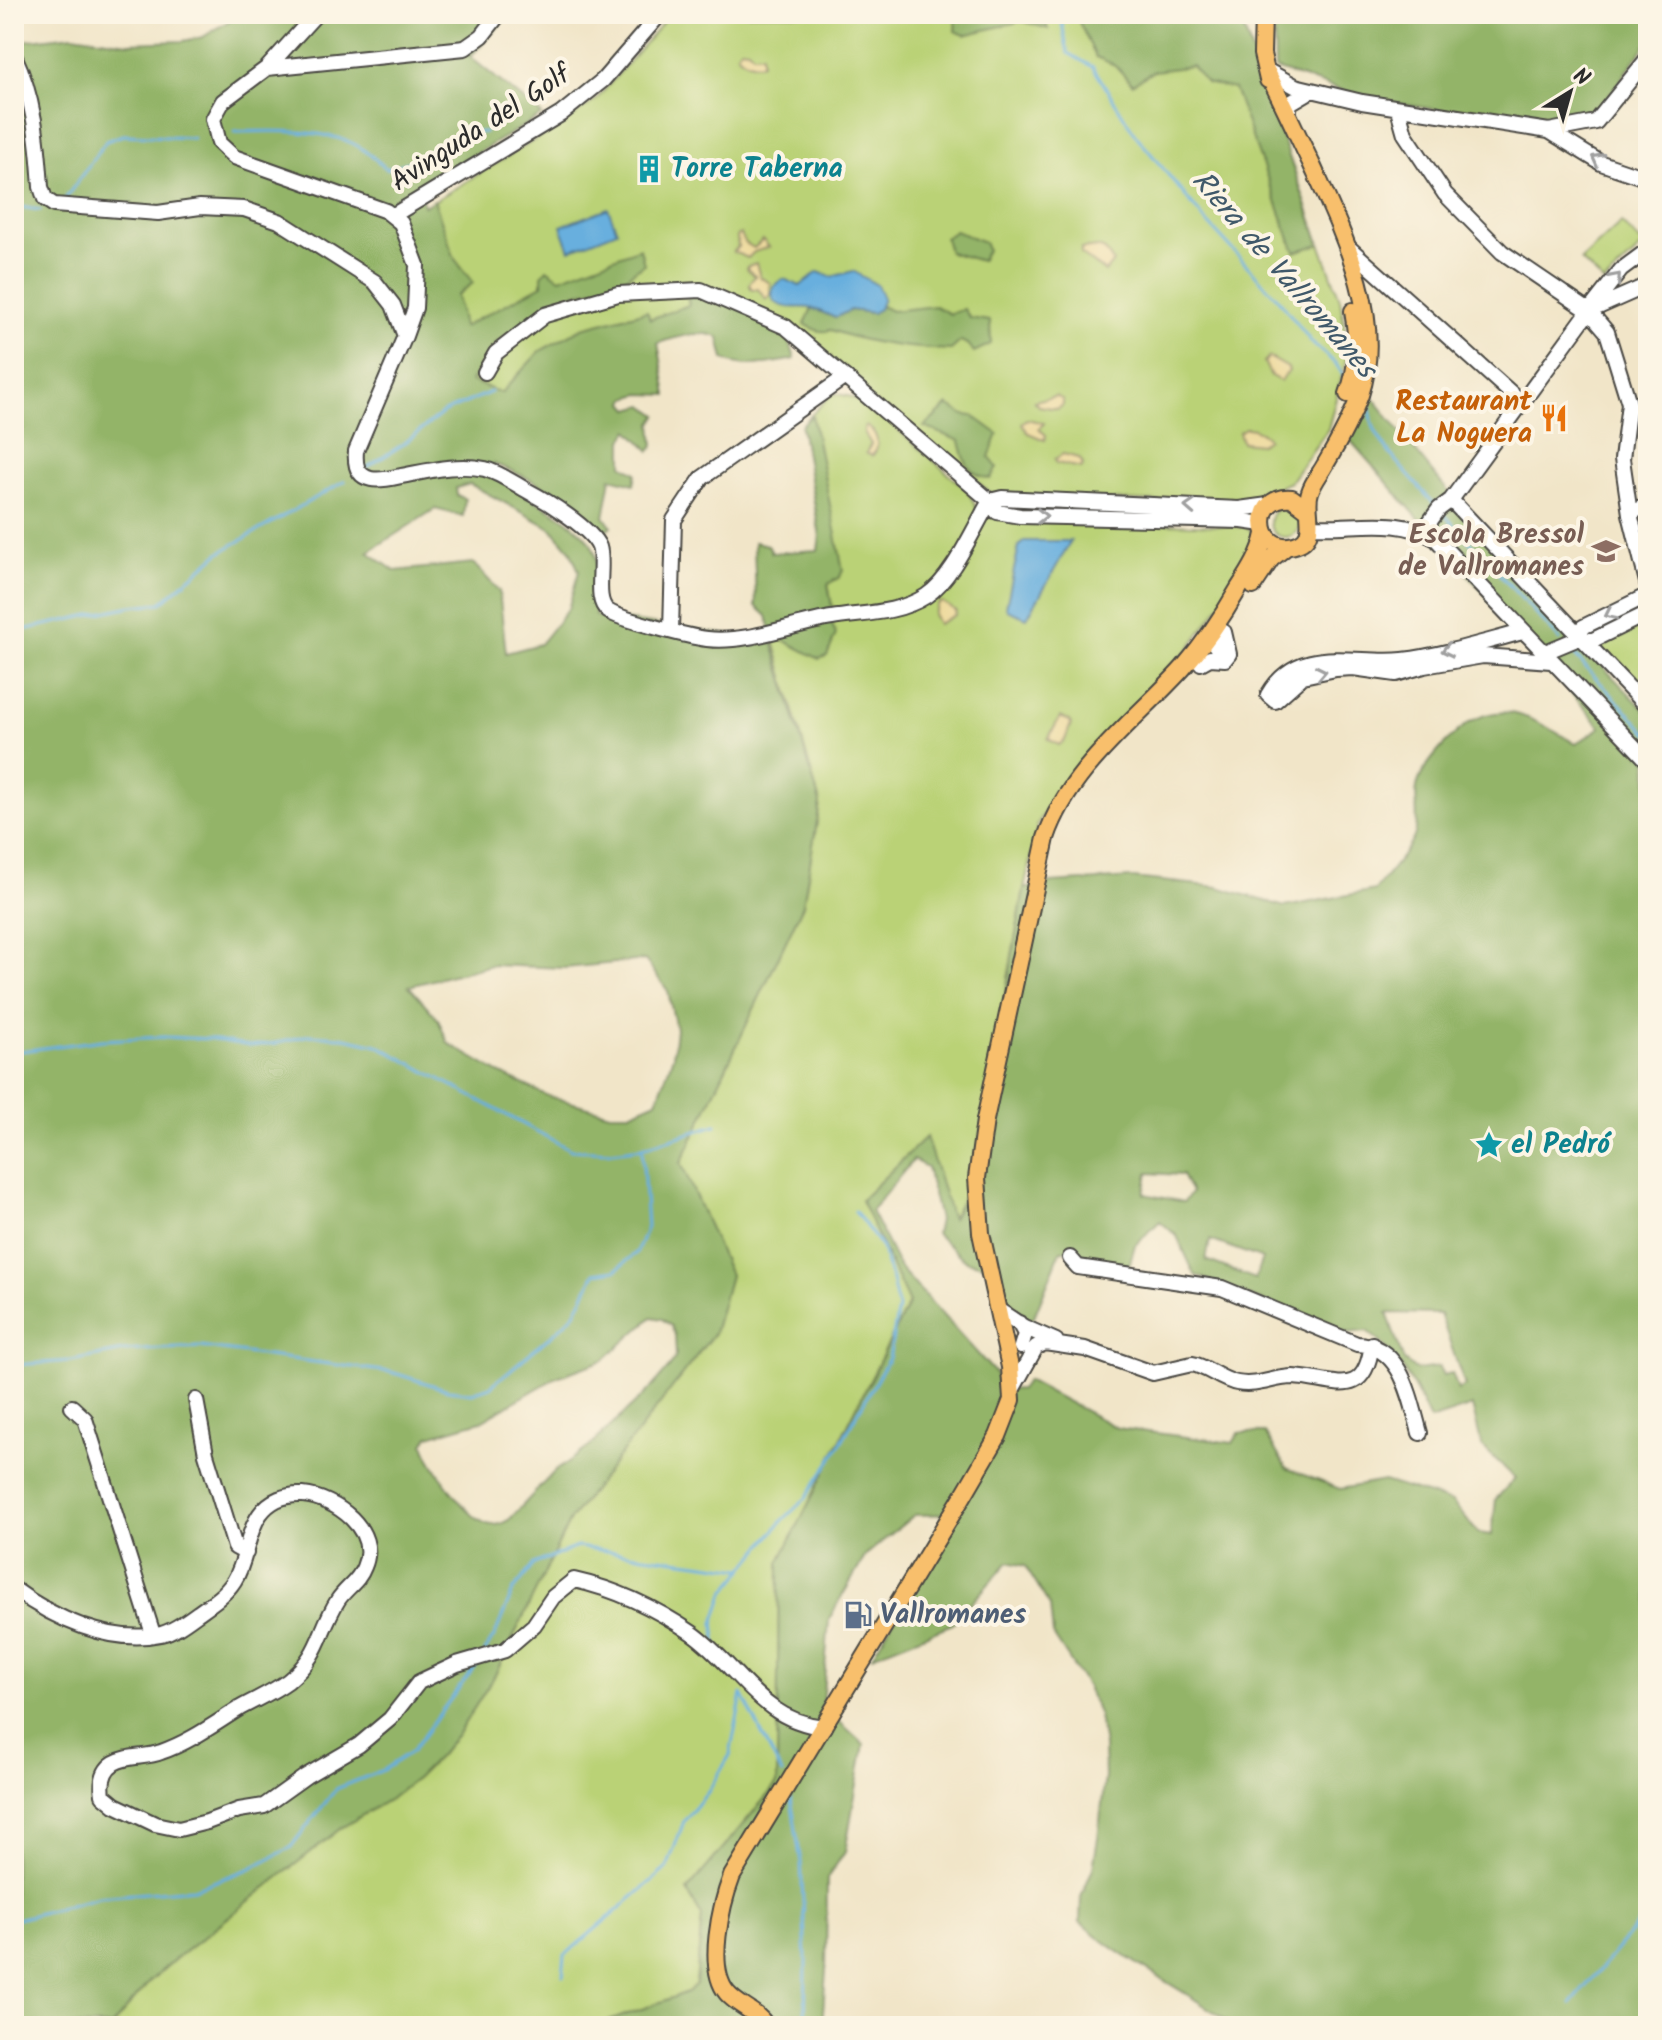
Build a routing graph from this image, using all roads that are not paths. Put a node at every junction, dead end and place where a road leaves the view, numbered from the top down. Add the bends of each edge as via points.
1 (316, 14) edge
2 (499, 14) edge
3 (660, 14) edge
4 (1263, 14) edge
5 (14, 55) edge
6 (1648, 58) edge
7 (267, 68) junction
8 (1266, 70) junction
9 (1312, 90) junction
10 (1398, 109) junction
11 (1288, 115) junction
12 (1549, 131) junction
13 (1648, 179) edge
14 (392, 216) junction
15 (1648, 250) edge
16 (1344, 252) junction
17 (1648, 285) edge
18 (1589, 311) junction
19 (405, 336) junction
20 (485, 372) dead end
21 (845, 377) junction
22 (1521, 402) junction
23 (1348, 410) junction
24 (1286, 497) junction
25 (1451, 500) junction
26 (990, 501) junction
27 (1648, 504) edge
28 (1268, 505) junction
29 (1630, 514) junction
30 (1309, 518) junction
31 (1264, 529) junction
32 (1423, 531) junction
33 (1286, 547) junction
34 (1648, 586) edge
35 (1648, 595) edge
36 (1504, 613) junction
37 (1648, 613) edge
38 (671, 630) junction
39 (1526, 635) junction
40 (1501, 638) junction
41 (1579, 638) junction
42 (1218, 642) junction
43 (1547, 657) junction
44 (1521, 659) junction
45 (1648, 708) edge
46 (1648, 761) edge
47 (1089, 767) junction
48 (1070, 1258) dead end
49 (997, 1309) junction
50 (1019, 1323) junction
51 (1045, 1343) junction
52 (1064, 1344) junction
53 (1372, 1344) junction
54 (1014, 1348) junction
55 (1012, 1390) junction
56 (196, 1400) dead end
57 (72, 1407) dead end
58 (1420, 1433) dead end
59 (246, 1553) junction
60 (14, 1589) edge
61 (153, 1634) junction
62 (824, 1727) junction
63 (766, 2026) edge

1 - 7 street
2 - 7 street via 465,48
3 - 14 street, Avinguda del Golf via 603,80 561,114
4 - 8 main road
5 - 19 street via 32,106 45,199 54,205 158,213 200,207 244,209 279,221 375,282 393,305
6 - 12 street via 1596,122
7 - 14 street via 223,101 213,119 219,143 234,157
8 - 9 street
8 - 11 main road
8 - 16 main road via 1271,95
9 - 10 street
9 - 11 street via 1290,103
10 - 12 street
10 - 18 street via 1405,134 1445,194 1502,252
11 - 16 main road via 1340,226
13 -> 12 street via 1601,163
14 - 19 street via 401,223 417,265 415,308
18 -> 15 street via 1621,270
16 - 22 street
16 - 23 main road via 1367,330 1367,367
17 - 18 street
18 - 22 street
18 - 29 street via 1607,332 1629,403 1622,459
19 - 38 street via 356,451 355,465 362,476 389,479 451,467 486,469 575,520 598,546 604,609
20 - 21 street via 496,353 545,315 618,294 701,290 786,327
21 - 26 street
21 - 38 street via 702,478 674,520
22 - 25 street
23 - 24 main road via 1307,476
23 - 30 main road via 1310,489
24 - 28 main road
24 - 30 main road via 1298,500
25 - 32 street
25 - 41 street
28 -> 26 street via 1239,509
26 -> 31 street via 997,512 1020,516 1242,521
26 - 38 street via 944,579 909,605 749,636 708,640
27 - 29 street
28 - 31 main road
29 - 34 street
30 - 32 street via 1393,523
30 - 33 main road via 1303,540
31 - 33 main road via 1276,544
31 - 42 main road
32 - 36 street
33 - 42 main road via 1261,573
35 -> 41 street via 1583,627
36 - 39 street
36 - 40 street
37 - 41 street via 1593,640
39 - 40 street
39 - 43 street
39 - 44 street
40 -> 44 street via 1403,660 1325,658 1284,675 1268,695 1275,701 1303,676 1319,671 1353,668 1396,674 1466,658
41 - 43 street
41 - 45 street
42 - 47 main road via 1155,710
42 - 47 main road via 1185,666
43 - 44 street
43 - 46 street
47 - 49 main road via 1058,807 1046,838 985,1120 978,1208
48 - 53 street via 1078,1267 1222,1288 1357,1344
49 - 50 street
49 - 54 main road
50 - 52 street
50 - 54 street via 1025,1334
51 - 52 street
51 - 54 street
51 - 55 street via 1036,1347
52 - 53 street via 1153,1373 1192,1364 1239,1384 1291,1377 1347,1385 1369,1367
53 - 58 street via 1402,1375
54 - 55 main road
55 - 62 main road via 998,1436
56 - 59 street via 206,1454 235,1547
57 - 61 street via 85,1419
59 - 61 street via 226,1592 174,1628
59 - 62 street via 255,1524 269,1505 302,1495 332,1504 352,1518 363,1534 367,1559 337,1601 310,1659 286,1683 182,1744 118,1761 106,1770 103,1795 155,1824 179,1829 264,1806 359,1745 390,1719 419,1682 505,1650 574,1580 632,1600 691,1633 756,1697 787,1717
60 - 61 street via 56,1616 96,1629
62 - 63 main road via 750,1843 726,1891 717,1974 731,1998

